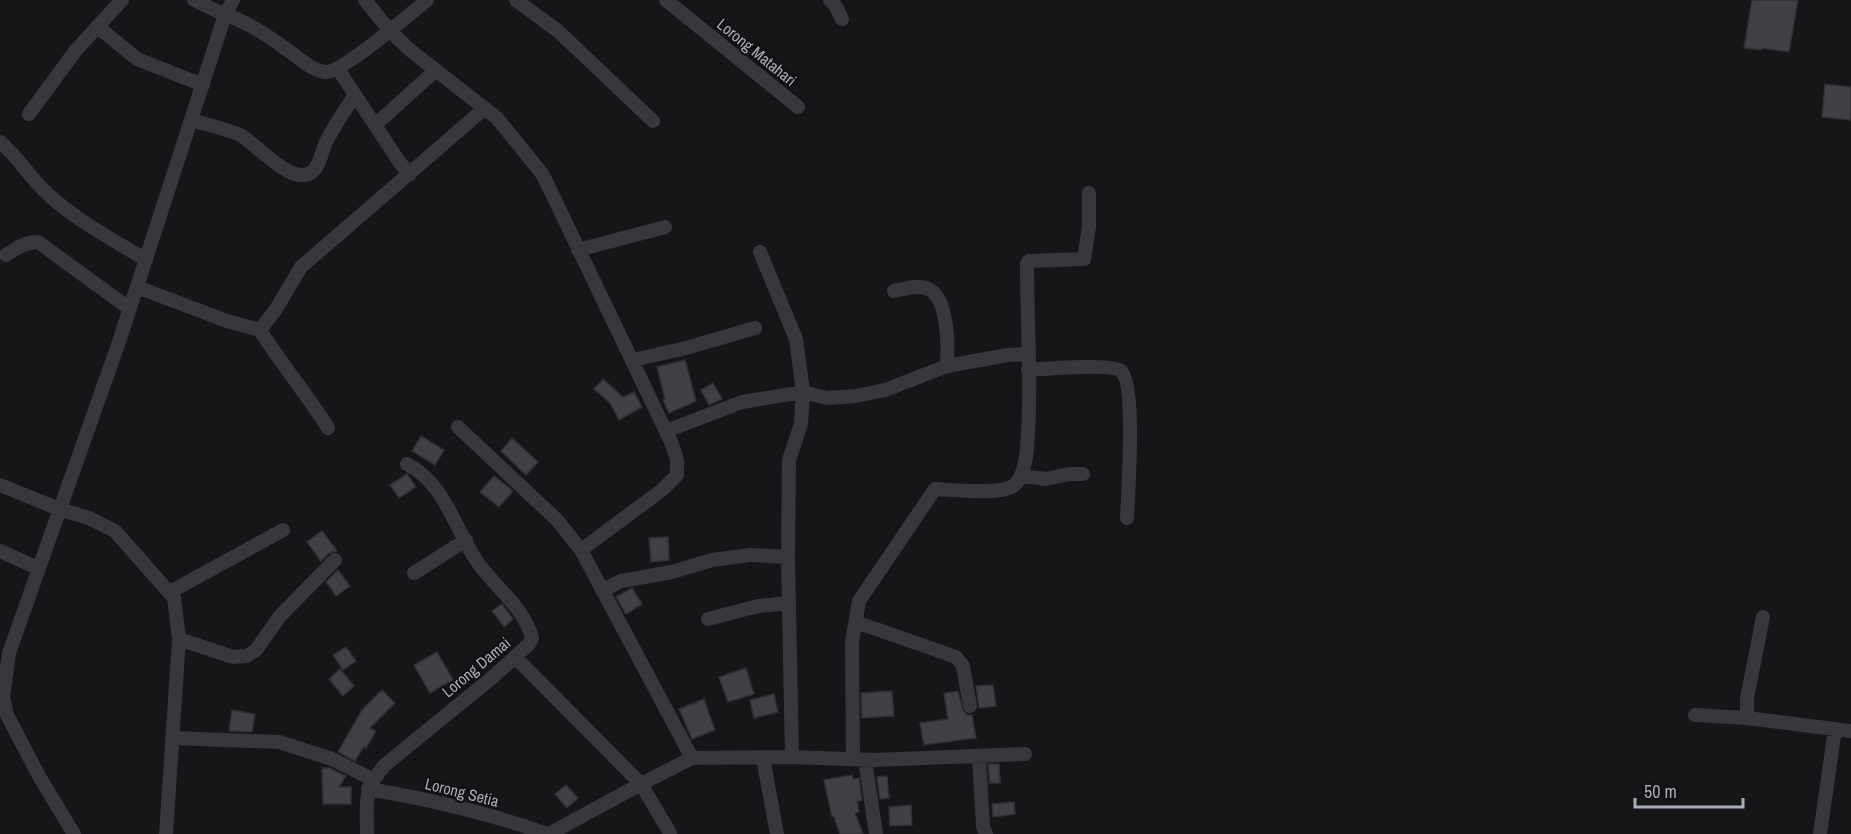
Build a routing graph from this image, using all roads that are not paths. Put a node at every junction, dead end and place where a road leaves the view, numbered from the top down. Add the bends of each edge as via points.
1 (122, 0) edge
2 (194, 0) edge
3 (233, 0) edge
4 (365, 0) edge
5 (427, 0) edge
6 (516, 0) edge
7 (666, 0) edge
8 (830, 0) edge
9 (225, 15) junction
10 (842, 19) dead end
11 (98, 27) junction
12 (389, 30) junction
13 (338, 69) junction
14 (436, 70) junction
15 (203, 85) junction
16 (355, 95) junction
17 (798, 107) dead end
18 (485, 108) junction
19 (29, 114) dead end
20 (191, 120) junction
21 (653, 122) dead end
22 (375, 125) junction
23 (0, 142) edge
24 (410, 174) junction
25 (1089, 193) dead end
26 (665, 227) dead end
27 (578, 250) junction
28 (760, 252) dead end
29 (6, 255) dead end
30 (146, 260) junction
31 (137, 287) junction
32 (894, 291) dead end
33 (130, 309) junction
34 (755, 328) dead end
35 (260, 330) junction
36 (1029, 354) junction
37 (633, 360) junction
38 (946, 366) junction
39 (1028, 370) junction
40 (803, 392) junction
41 (458, 427) dead end
42 (328, 428) dead end
43 (666, 431) junction
44 (406, 464) dead end
45 (1083, 474) dead end
46 (1021, 476) junction
47 (0, 485) edge
48 (59, 509) junction
49 (1127, 518) dead end
50 (283, 530) dead end
51 (466, 540) junction
52 (581, 550) junction
53 (0, 551) edge
54 (788, 557) junction
55 (335, 560) dead end
56 (38, 568) junction
57 (414, 573) dead end
58 (603, 590) junction
59 (170, 592) junction
60 (789, 603) junction
61 (1762, 617) dead end
62 (708, 619) dead end
63 (856, 622) junction
64 (179, 639) junction
65 (515, 657) junction
66 (2, 680) edge
67 (970, 706) dead end
68 (1695, 715) dead end
69 (1747, 718) junction
70 (1835, 729) junction
71 (1851, 731) edge
72 (173, 738) junction
73 (1025, 754) dead end
74 (980, 756) junction
75 (792, 757) junction
76 (763, 758) junction
77 (692, 759) junction
78 (859, 760) junction
79 (370, 784) junction
80 (641, 784) junction
81 (670, 833) edge
82 (74, 834) edge
83 (166, 834) edge
84 (367, 834) edge
85 (548, 834) edge
86 (777, 834) edge
87 (876, 834) edge
88 (986, 834) edge
89 (1820, 834) edge

1 - 11 street
2 - 9 street
3 - 9 street
4 - 12 street
5 - 12 street
6 - 21 street via 558,31
7 - 17 street, Lorong Matahari
8 - 10 street
9 - 13 street via 256,28 318,70
9 - 15 street
11 - 15 street via 129,55
11 - 19 street via 63,66
12 - 13 street
12 - 14 street
13 - 16 street
14 - 18 street
14 - 22 street
15 - 20 street
16 - 20 street via 315,168 306,175 294,175 231,131
16 - 22 street
18 - 24 street
18 - 27 street via 498,118 543,175
20 - 30 street
22 - 24 street
23 - 30 street via 50,197
24 - 35 street via 301,267
25 - 36 street via 1084,259 1027,264
26 - 27 street
27 - 37 street
28 - 40 street via 796,339
29 - 33 street via 22,245 38,242
30 - 31 street
31 - 33 street
31 - 35 street
32 - 38 street via 914,286 927,288 938,297 948,346
33 - 48 street
34 - 37 street
35 - 42 street
36 - 38 street
36 - 39 street
37 - 43 street
38 - 40 street via 885,390 856,396 827,398
39 - 46 street via 1027,450
39 - 49 street via 1106,367 1121,370 1126,377 1130,458
40 - 43 street via 742,402
40 - 54 street via 801,424 789,460
41 - 52 street via 557,520
43 - 52 street via 677,460 677,475
44 - 51 street, Lorong Damai via 419,470 439,491
45 - 46 street via 1046,479
46 - 63 street via 1013,486 993,491 935,489 860,601
47 - 48 street
48 - 56 street
48 - 59 street via 115,531
50 - 59 street
51 - 57 street
51 - 65 street, Lorong Damai via 476,560 522,615 531,633 532,640
52 - 58 street
53 - 56 street
54 - 58 street via 750,555 712,560 621,581
54 - 60 street
55 - 64 street via 247,656 233,657
56 - 66 street
58 - 77 street
59 - 64 street
60 - 62 street via 758,606
60 - 75 street
61 - 69 street
63 - 67 street via 956,657 963,666
63 - 78 street via 852,642
64 - 72 street
65 - 79 street, Lorong Damai via 385,765
65 - 80 street
66 - 82 street via 7,715
68 - 69 street
69 - 70 street
70 - 71 street
70 - 89 street
72 - 79 street, Lorong Setia via 279,742 332,759
72 - 83 street
73 - 74 street
74 - 78 street
74 - 88 street
75 - 76 street
75 - 78 street
76 - 77 street
76 - 86 street
77 - 80 street
78 - 87 street
79 - 84 street
79 - 85 street, Lorong Setia
80 - 81 street
80 - 85 street

